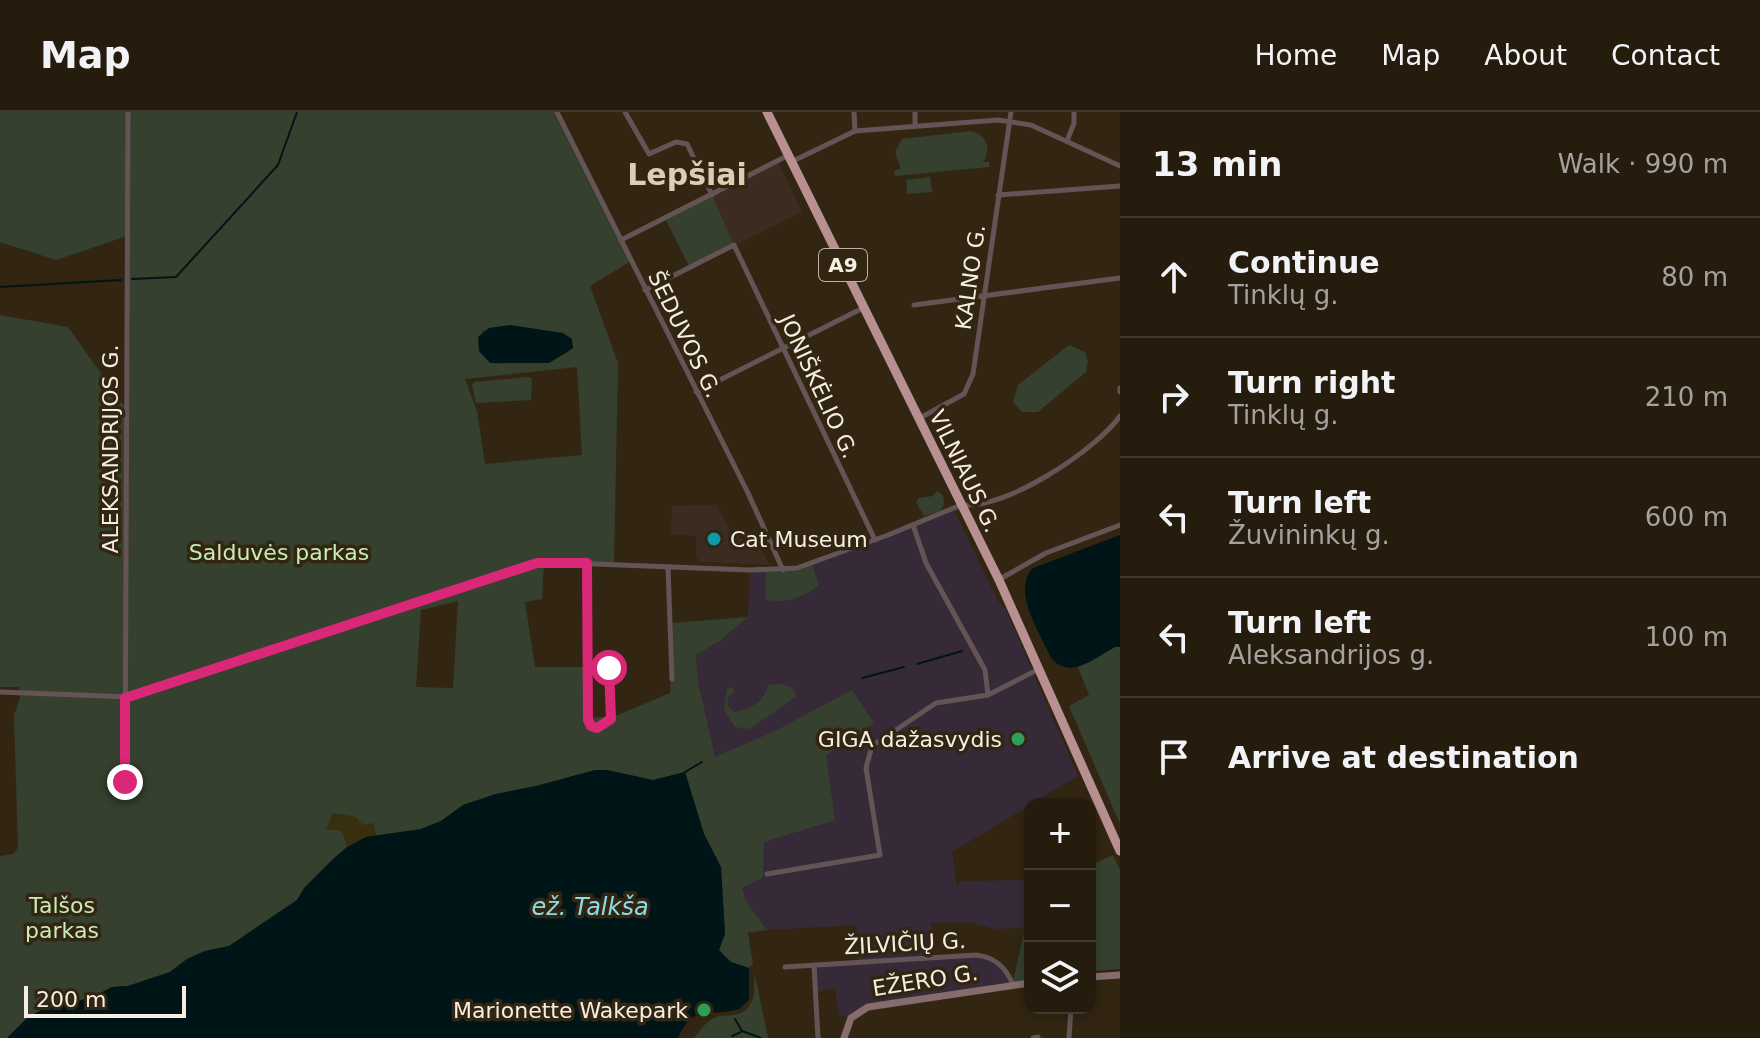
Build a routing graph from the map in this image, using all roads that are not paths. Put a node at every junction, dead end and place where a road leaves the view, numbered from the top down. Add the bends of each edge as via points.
1 (128, 112) edge
2 (558, 112) edge
3 (625, 112) edge
4 (767, 112) edge
5 (854, 112) edge
6 (915, 112) edge
7 (1011, 112) edge
8 (1074, 112) edge
9 (1008, 120) junction
10 (915, 125) junction
11 (855, 131) junction
12 (1067, 141) junction
13 (790, 158) junction
14 (1120, 166) edge
15 (1120, 186) edge
16 (712, 195) junction
17 (998, 195) junction
18 (621, 240) junction
19 (1120, 278) edge
20 (645, 290) junction
21 (984, 295) junction
22 (914, 305) dead end
23 (864, 308) junction
24 (782, 347) junction
25 (696, 392) junction
26 (1120, 416) edge
27 (919, 418) junction
28 (961, 505) junction
29 (913, 525) junction
30 (1120, 525) edge
31 (875, 540) junction
32 (587, 563) junction
33 (668, 567) junction
34 (783, 570) junction
35 (999, 580) junction
36 (609, 668) dead end
37 (1039, 669) junction
38 (672, 679) dead end
39 (0, 692) edge
40 (988, 695) junction
41 (125, 698) junction
42 (125, 785) dead end
43 (1120, 851) edge
44 (767, 874) dead end
45 (814, 965) junction
46 (785, 967) dead end
47 (1119, 975) edge
48 (1096, 977) edge
49 (1024, 984) edge
50 (1013, 985) junction
51 (1071, 1014) edge
52 (818, 1038) edge
53 (844, 1038) edge
54 (1069, 1038) edge

1 - 41 street, ALEKSANDRIJOS G.
2 - 18 street, ŠEDUVOS G.
3 - 16 street via 649,154 676,142 687,144
4 - 13 highway, VILNIAUS G. / A9
5 - 11 street
6 - 10 street
7 - 9 street, KALNO G.
8 - 12 street
9 - 10 street
9 - 12 street
9 - 17 street, KALNO G.
10 - 11 street
11 - 13 street
12 - 14 street
13 - 16 street
13 - 23 highway, VILNIAUS G. / A9
15 - 17 street
16 - 18 street
17 - 21 street, KALNO G.
18 - 20 street, ŠEDUVOS G.
19 - 21 street
20 - 24 street, JONIŠKĖLIO G. via 734,245
20 - 25 street, ŠEDUVOS G.
21 - 22 street
21 - 27 street, KALNO G. via 973,374 964,394
23 - 24 street
23 - 27 highway, VILNIAUS G. / A9
24 - 25 street
24 - 31 street, JONIŠKĖLIO G.
25 - 34 street, ŠEDUVOS G.
26 - 28 street via 1047,477
27 - 28 highway, VILNIAUS G. / A9
28 - 29 street
28 - 35 highway, VILNIAUS G. / A9
29 - 31 street
29 - 40 street via 926,563 985,670
30 - 35 street via 1046,553
31 - 34 street
32 - 33 street
32 - 36 street via 588,720 597,728 611,719
32 - 41 street via 550,561 520,568
33 - 34 street
33 - 38 street
35 - 37 highway, VILNIAUS G. / A9
37 - 40 street
37 - 43 highway, VILNIAUS G. / A9
39 - 41 street
40 - 44 street via 936,703 872,746 866,768 880,855
41 - 42 street, ALEKSANDRIJOS G.
45 - 46 street, ŽILVIČIŲ G.
45 - 50 street, ŽILVIČIŲ G. via 976,955 996,960
45 - 52 street
47 - 48 main road
49 - 50 main road, EŽERO G.
50 - 53 main road, EŽERO G. via 868,1007 851,1018
51 - 54 street

